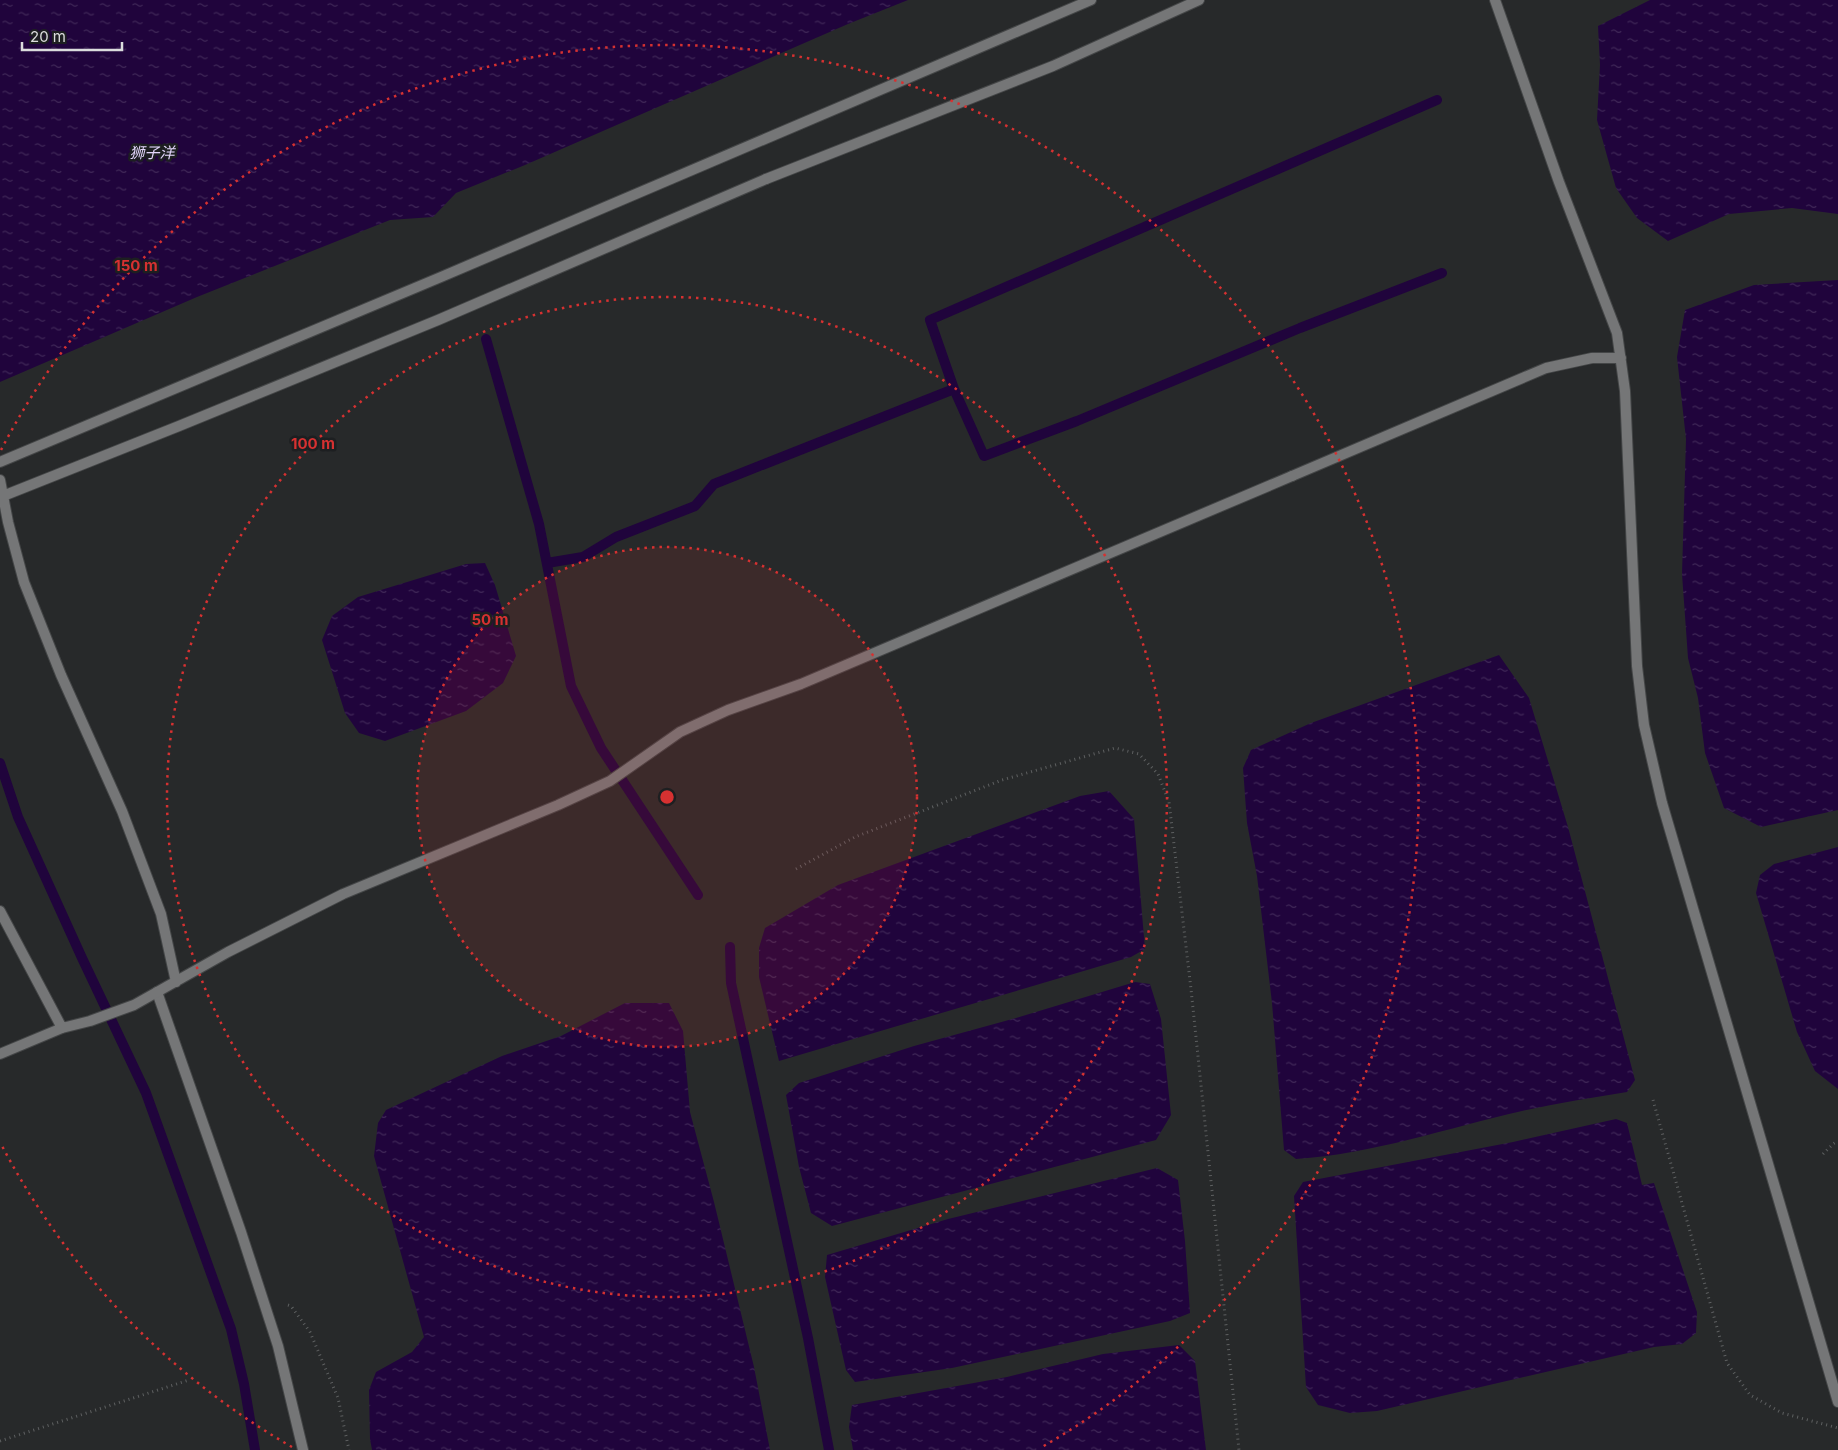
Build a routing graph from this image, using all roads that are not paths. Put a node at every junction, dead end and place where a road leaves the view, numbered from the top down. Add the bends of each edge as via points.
1 (1091, 0) edge
2 (1199, 0) edge
3 (1495, 0) edge
4 (1621, 358) junction
5 (0, 462) edge
6 (0, 480) edge
7 (3, 496) junction
8 (0, 911) edge
9 (176, 982) junction
10 (157, 992) junction
11 (62, 1028) junction
12 (0, 1054) edge
13 (1838, 1402) edge
14 (303, 1450) edge

1 - 5 street
2 - 7 street via 1053,66 766,179 438,320
3 - 4 street via 1559,182 1617,333
4 - 9 street via 1592,358 1546,368 801,684 728,710 680,732 610,781 343,894
4 - 13 street via 1637,666 1644,725 1665,812
6 - 7 street
7 - 9 street via 24,582 122,811 162,914
8 - 11 street
9 - 10 street
10 - 11 street via 134,1005
10 - 14 street via 278,1346
11 - 12 street

